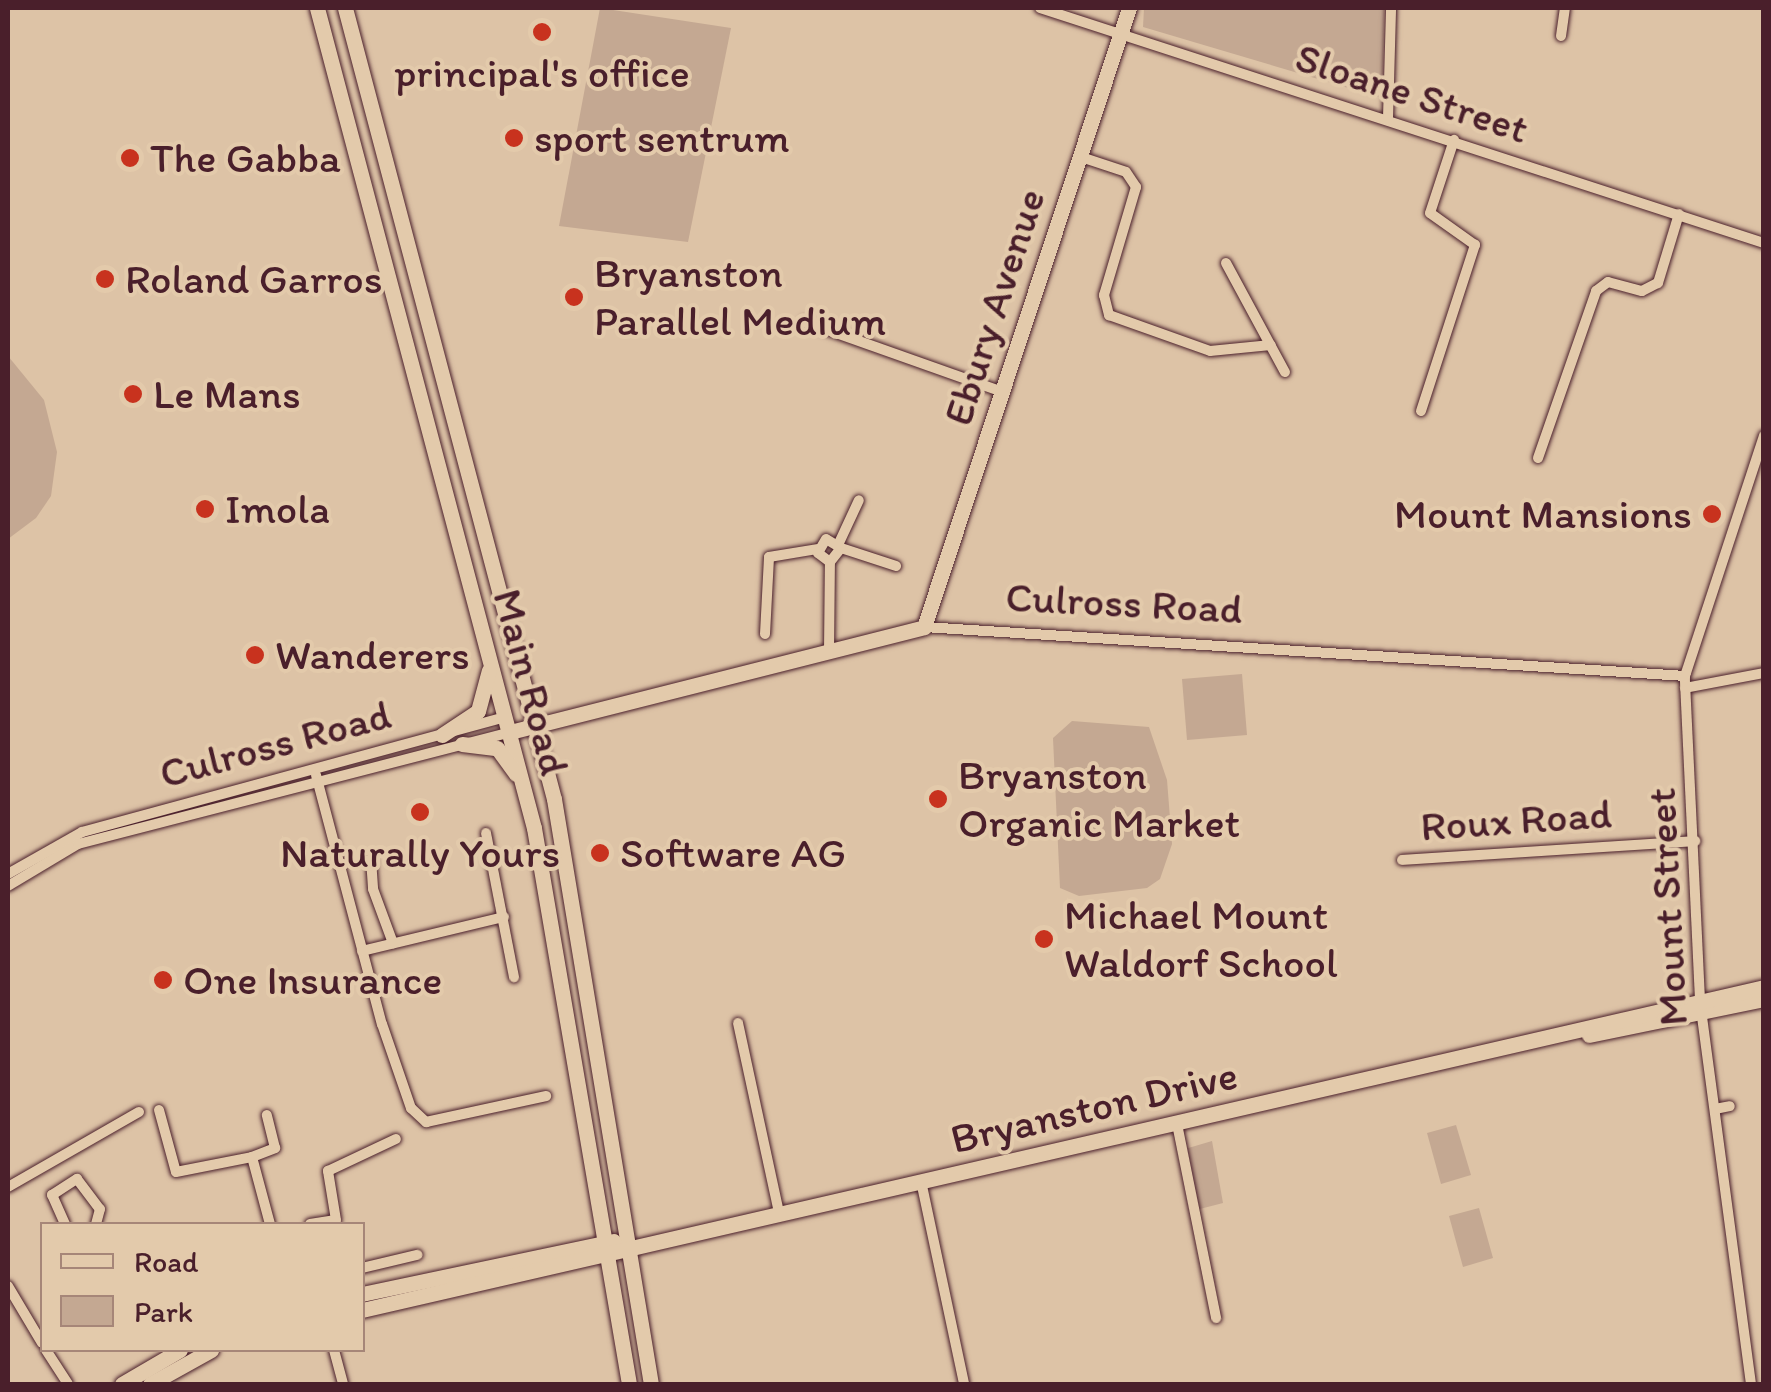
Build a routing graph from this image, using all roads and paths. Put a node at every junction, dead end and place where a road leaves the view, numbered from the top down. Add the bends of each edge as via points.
1 (316, 8) edge
2 (344, 8) edge
3 (1040, 8) edge
4 (1130, 8) edge
5 (1391, 8) edge
6 (1564, 8) edge
7 (1122, 36) junction
8 (1561, 36) dead end
9 (1388, 118) junction
10 (1454, 140) junction
11 (1081, 157) junction
12 (1678, 214) junction
13 (1764, 243) edge
14 (1226, 263) dead end
15 (805, 322) dead end
16 (1272, 346) junction
17 (1285, 372) dead end
18 (1003, 392) junction
19 (1421, 411) dead end
20 (1764, 436) edge
21 (1538, 458) dead end
22 (859, 500) dead end
23 (840, 546) junction
24 (818, 549) junction
25 (830, 562) junction
26 (896, 566) dead end
27 (924, 627) junction
28 (765, 634) dead end
29 (830, 651) junction
30 (489, 660) junction
31 (1764, 673) edge
32 (1685, 682) junction
33 (533, 718) junction
34 (508, 725) junction
35 (442, 734) junction
36 (462, 744) junction
37 (316, 775) junction
38 (523, 786) junction
39 (486, 833) dead end
40 (1694, 841) junction
41 (371, 859) dead end
42 (1402, 860) dead end
43 (8, 874) edge
44 (8, 886) edge
45 (504, 917) junction
46 (393, 943) junction
47 (362, 950) junction
48 (514, 977) dead end
49 (1764, 987) edge
50 (1764, 999) edge
51 (1701, 1007) junction
52 (738, 1022) dead end
53 (546, 1096) dead end
54 (1730, 1106) dead end
55 (1715, 1109) junction
56 (159, 1110) dead end
57 (140, 1112) dead end
58 (267, 1116) dead end
59 (1177, 1124) junction
60 (396, 1139) dead end
61 (252, 1157) junction
62 (53, 1158) junction
63 (65, 1181) junction
64 (921, 1181) junction
65 (8, 1186) edge
66 (621, 1200) junction
67 (779, 1213) junction
68 (64, 1222) edge
69 (97, 1222) edge
70 (269, 1222) edge
71 (337, 1222) edge
72 (681, 1234) junction
73 (628, 1245) junction
74 (607, 1250) junction
75 (417, 1255) dead end
76 (574, 1264) junction
77 (365, 1267) edge
78 (8, 1286) edge
79 (614, 1290) junction
80 (365, 1293) edge
81 (365, 1309) edge
82 (1216, 1318) dead end
83 (1756, 1324) dead end
84 (1743, 1327) junction
85 (40, 1340) edge
86 (47, 1352) edge
87 (177, 1352) edge
88 (207, 1352) edge
89 (335, 1352) edge
90 (68, 1384) edge
91 (122, 1384) edge
92 (150, 1384) edge
93 (343, 1384) edge
94 (628, 1384) edge
95 (651, 1384) edge
96 (964, 1384) edge
97 (1751, 1384) edge

1 - 30 main road, Main Road
2 - 33 main road, Main Road
3 - 7 street, Sloane Street
4 - 7 main road, Ebury Avenue
5 - 9 street
6 - 8 street
7 - 9 street, Sloane Street
7 - 11 main road, Ebury Avenue
9 - 10 street, Sloane Street
10 - 12 street, Sloane Street
10 - 19 street via 1430,213 1475,245
11 - 16 street via 1126,172 1137,192 1104,295 1108,315 1210,350
11 - 18 main road, Ebury Avenue
12 - 13 street, Sloane Street
12 - 21 street via 1658,283 1642,290 1608,282 1596,291
14 - 16 street
15 - 18 street
16 - 17 street
18 - 27 main road, Ebury Avenue
20 - 32 street, Mount Street
22 - 23 street
23 - 24 street via 826,539
23 - 25 street
23 - 26 street
24 - 25 street
24 - 28 street via 769,557
25 - 29 street
27 - 29 main road, Culross Road
27 - 32 street, Culross Road
29 - 33 main road, Culross Road via 570,717
30 - 34 main road, Main Road
30 - 35 main road via 482,704
31 - 32 street, Culross Road
32 - 40 street, Mount Street
33 - 34 main road, Culross Road
33 - 66 main road, Main Road via 563,844
34 - 35 street, Culross Road
34 - 36 street, Culross Road
34 - 38 main road, Main Road
35 - 37 street, Culross Road
36 - 37 street, Culross Road
36 - 38 main road via 497,748
37 - 43 street, Culross Road via 82,832
37 - 44 street, Culross Road via 78,844
37 - 47 street
38 - 74 main road, Main Road
39 - 45 street
40 - 42 street, Roux Road
40 - 51 street, Mount Street
41 - 46 street via 373,888
45 - 46 street
45 - 48 street
46 - 47 street
47 - 53 street via 408,1103 426,1122
49 - 51 main road, Bryanston Drive
50 - 51 main road, Bryanston Drive
51 - 55 street, Mount Street
51 - 59 main road, Bryanston Drive
52 - 67 street
54 - 55 street
55 - 84 street, Mount Street
56 - 61 street via 176,1172
57 - 62 street
58 - 61 street via 275,1148
59 - 64 main road, Bryanston Drive
59 - 82 street
60 - 71 street via 327,1172
61 - 70 street
62 - 63 street
62 - 65 street
63 - 68 street via 52,1196
63 - 69 street via 88,1187 100,1209
64 - 67 main road, Bryanston Drive
64 - 96 street
66 - 72 main road via 646,1233
66 - 73 main road, Main Road
67 - 72 main road, Bryanston Drive
72 - 73 main road, Bryanston Drive
73 - 74 main road, Bryanston Drive
73 - 95 main road, Main Road
74 - 76 main road, Bryanston Drive
74 - 79 main road, Main Road
74 - 80 main road, Bryanston Drive
75 - 77 street
76 - 79 main road
76 - 81 main road, Bryanston Drive
78 - 85 street
79 - 94 main road, Main Road
83 - 84 street
84 - 97 street, Mount Street
86 - 90 street
87 - 91 main road
88 - 92 main road
89 - 93 street

